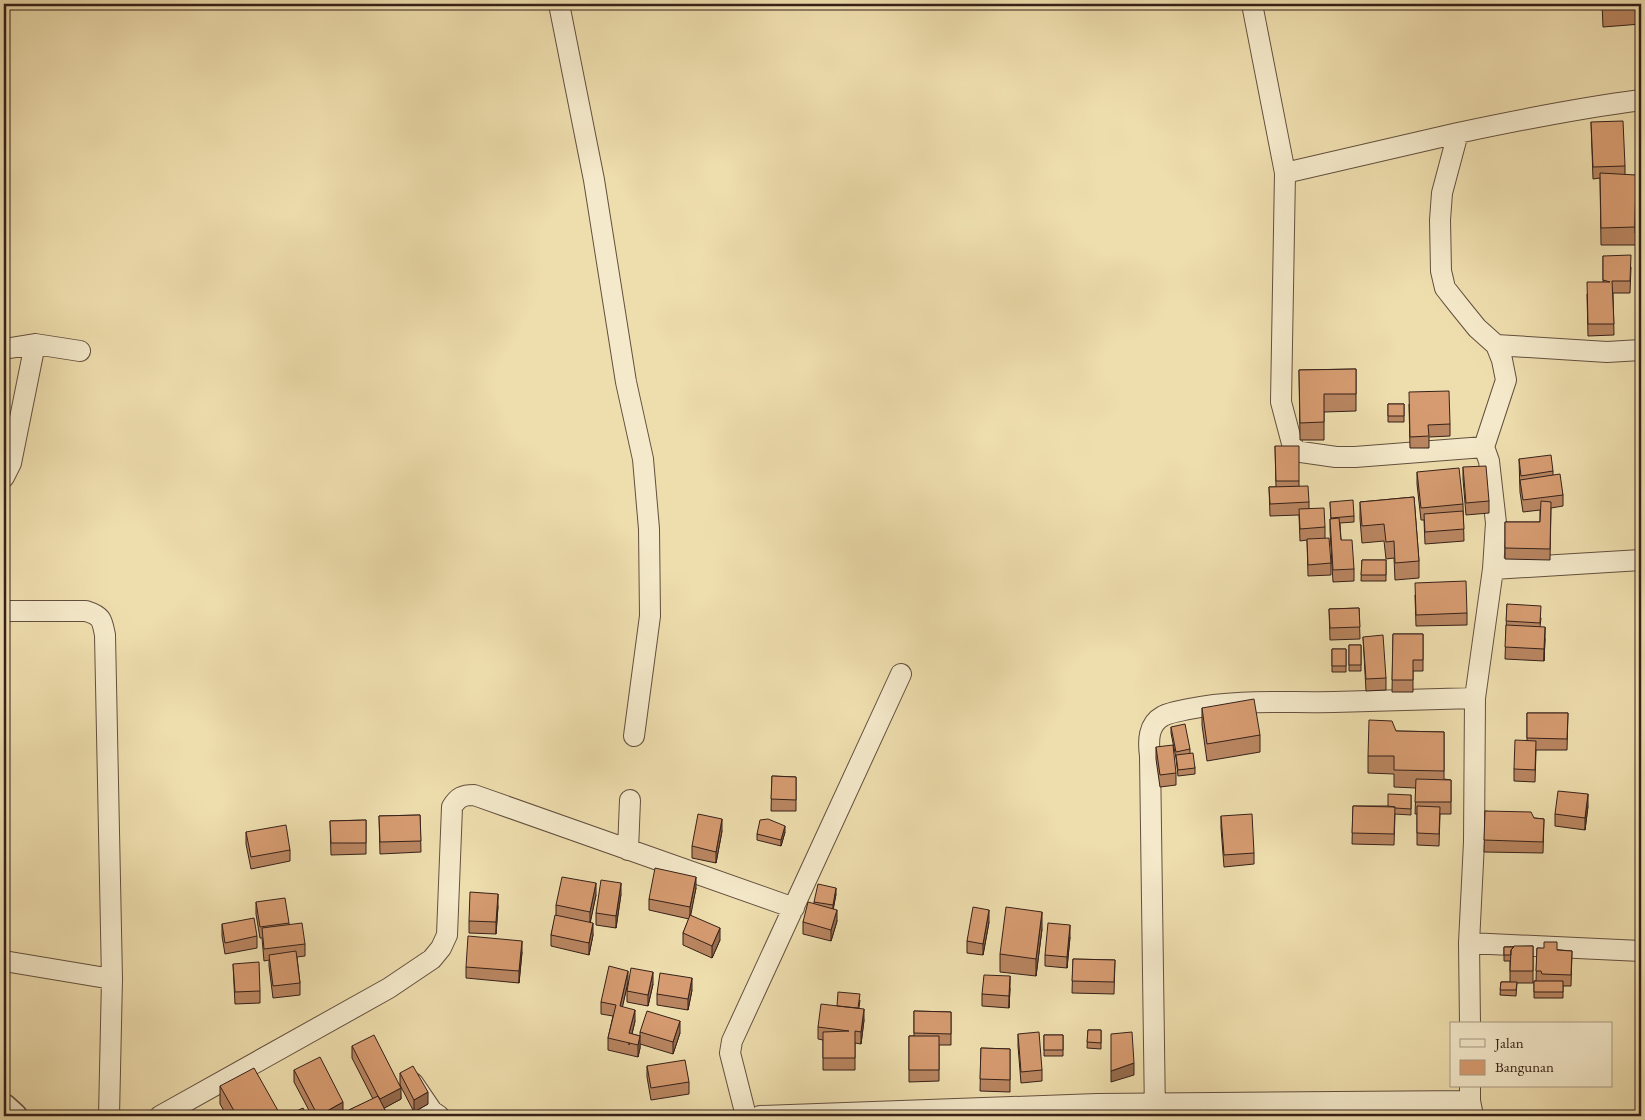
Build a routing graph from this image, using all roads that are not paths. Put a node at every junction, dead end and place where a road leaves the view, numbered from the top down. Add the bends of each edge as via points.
1 (559, 4) edge
2 (1252, 4) edge
3 (1641, 100) edge
4 (1458, 134) junction
5 (1285, 173) junction
6 (35, 344) junction
7 (1496, 345) junction
8 (4, 349) edge
9 (1641, 350) edge
10 (80, 351) dead end
11 (1484, 447) junction
12 (4, 477) edge
13 (1641, 560) edge
14 (1493, 569) junction
15 (4, 611) edge
16 (901, 674) dead end
17 (1475, 698) junction
18 (634, 736) dead end
19 (630, 800) dead end
20 (628, 850) junction
21 (794, 908) junction
22 (1469, 943) junction
23 (1641, 952) edge
24 (4, 961) edge
25 (112, 979) junction
26 (1470, 1022) edge
27 (408, 1075) edge
28 (1471, 1101) edge
29 (4, 1107) edge
30 (1155, 1110) edge
31 (14, 1116) edge
32 (109, 1116) edge
33 (160, 1116) edge
34 (439, 1116) edge
35 (746, 1116) edge
36 (760, 1116) edge

1 - 18 street via 594,180 626,382 643,459 649,529 650,616
2 - 5 street
3 - 4 street via 1531,117
4 - 5 street
4 - 7 street via 1442,194 1441,271 1445,288
5 - 11 street via 1280,402 1294,451 1354,457
6 - 8 street
6 - 10 street
6 - 12 street via 11,462
7 - 9 street via 1608,352
7 - 11 street via 1506,380
11 - 14 street via 1489,461 1496,523
13 - 14 street
14 - 17 street
15 - 25 street via 86,611 96,614 102,621 105,635
16 - 21 street
17 - 22 street via 1474,842
17 - 30 street via 1221,704 1175,712 1162,716 1154,724 1148,742
19 - 20 street
20 - 21 street
20 - 33 street via 474,795 456,799 450,828 447,935 432,959 389,988
21 - 35 street via 732,1041 730,1053
22 - 23 street
22 - 26 street
24 - 25 street
25 - 32 street
27 - 34 street via 432,1111
28 - 30 street
29 - 31 street
30 - 36 street via 1097,1104

